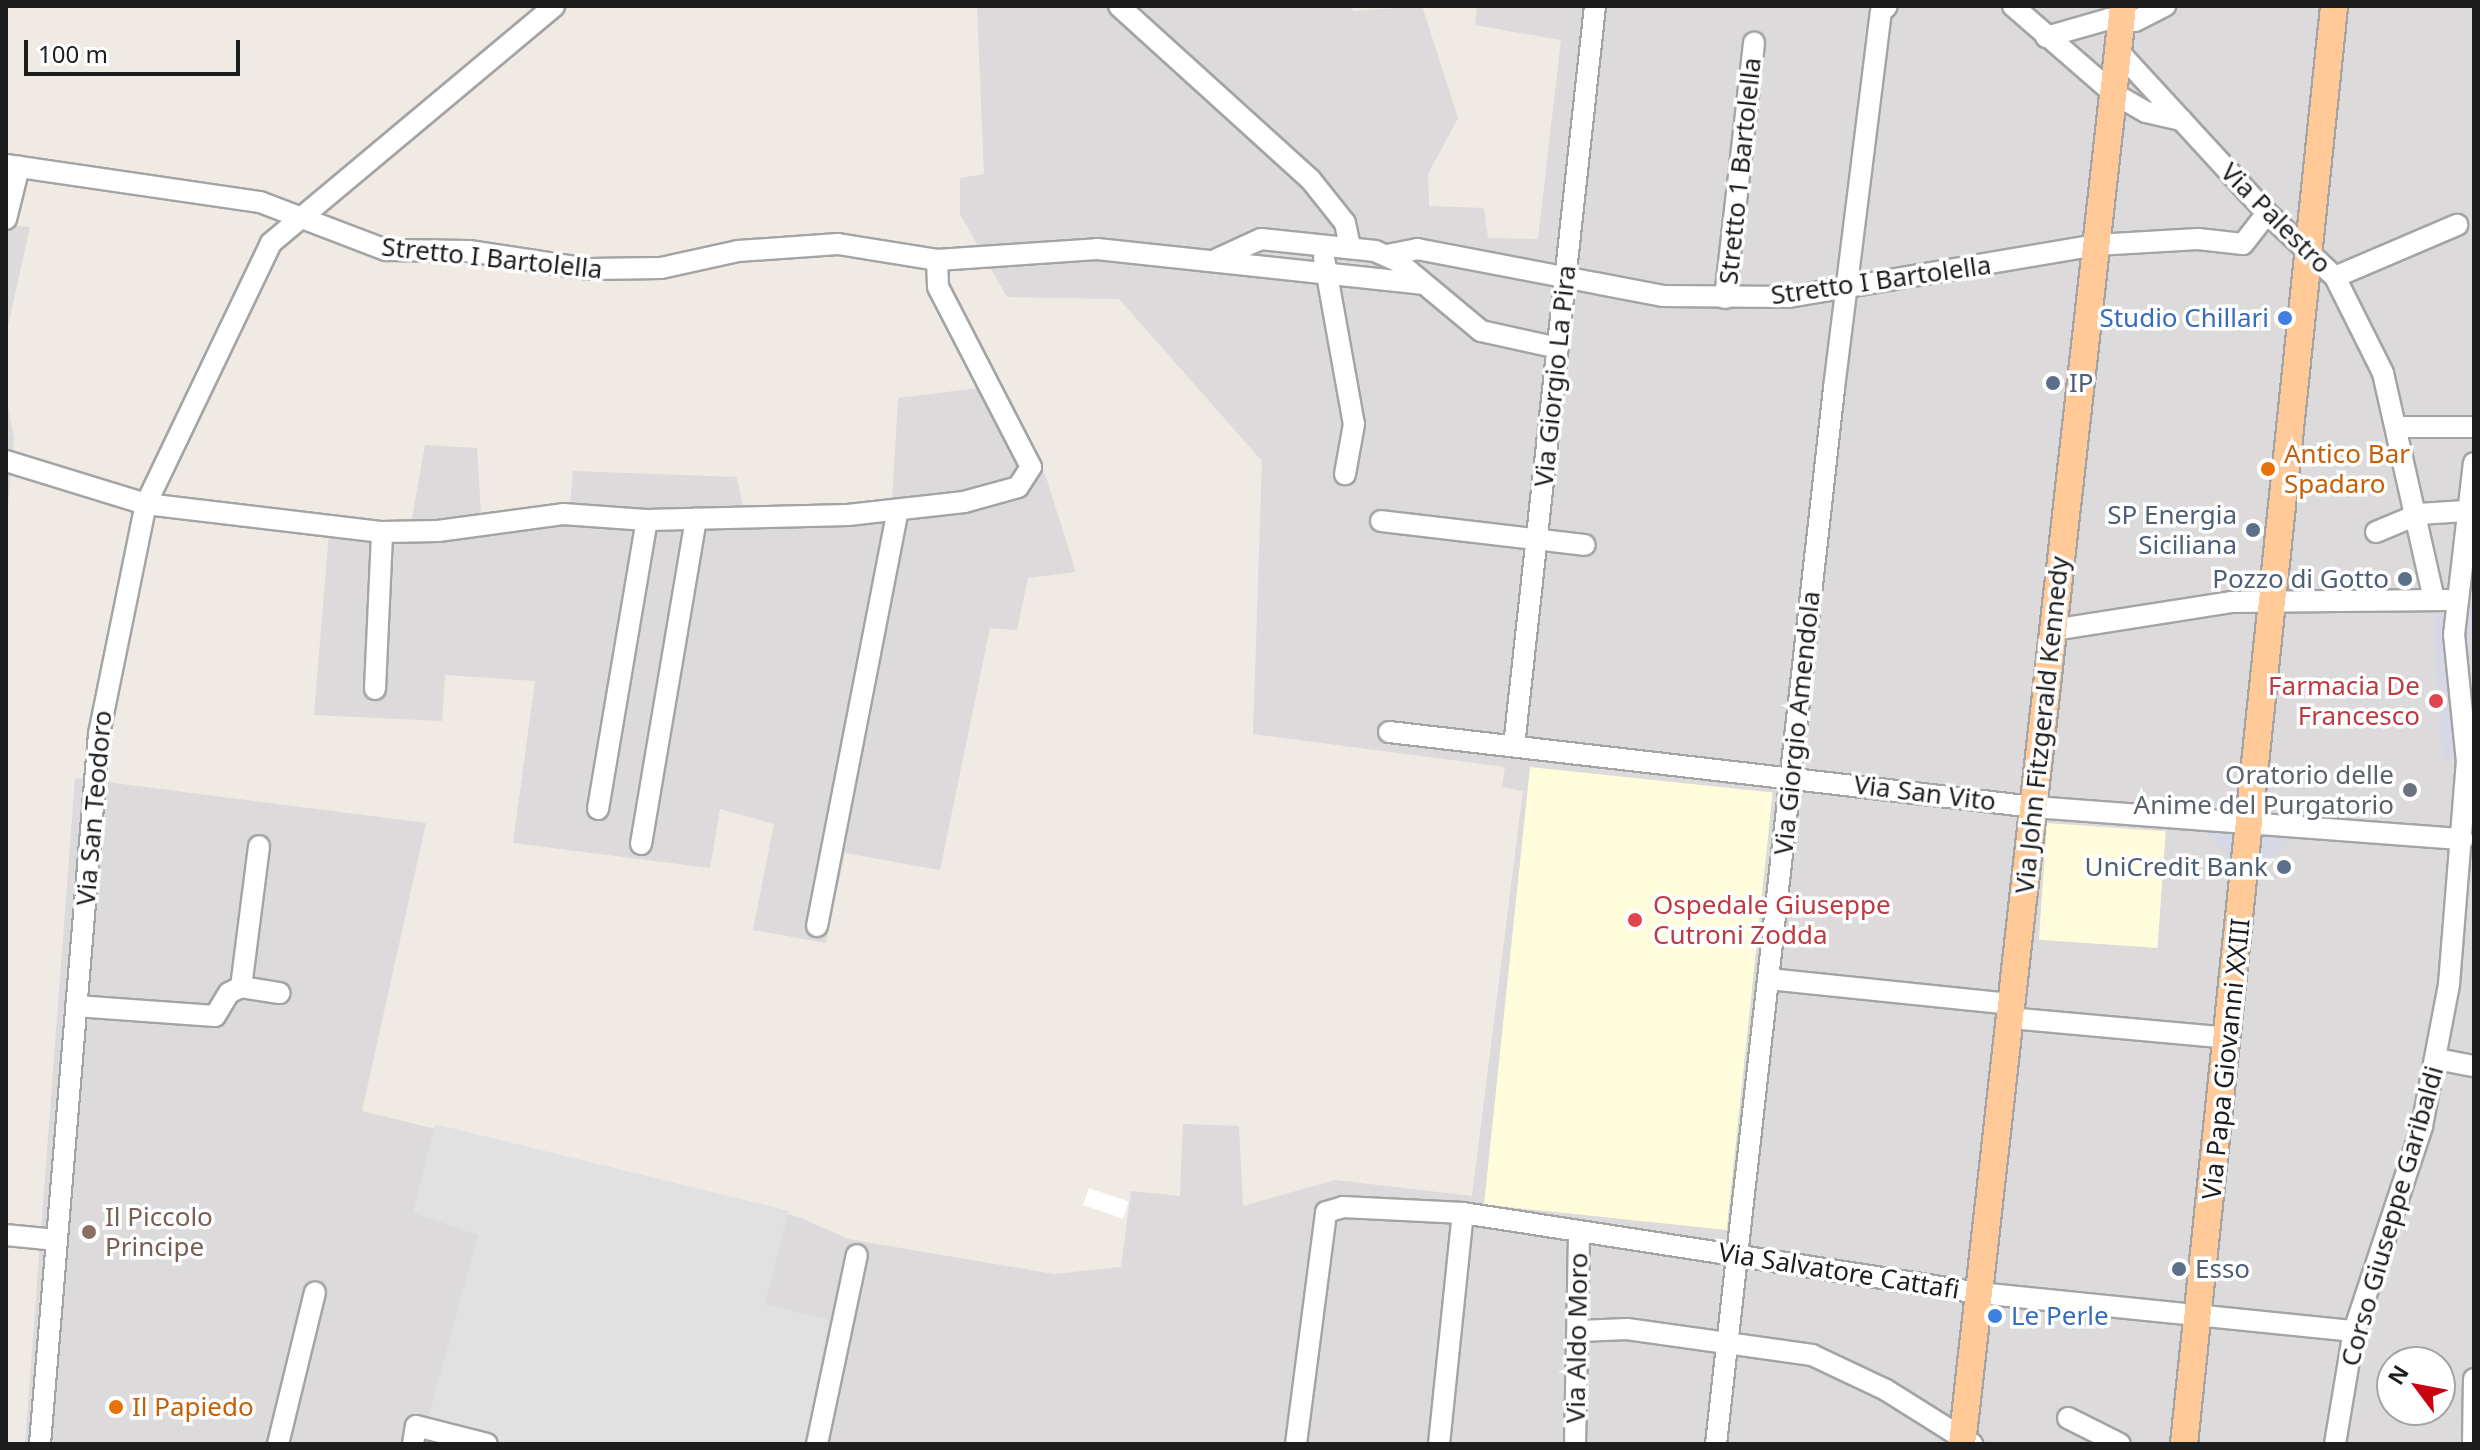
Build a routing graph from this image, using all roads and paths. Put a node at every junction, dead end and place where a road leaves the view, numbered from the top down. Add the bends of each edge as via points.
1 (554, 6) edge
2 (1119, 6) edge
3 (1595, 6) edge
4 (1887, 6) edge
5 (2013, 6) edge
6 (2165, 6) edge
7 (2334, 6) edge
8 (2122, 13) edge
9 (2046, 37) junction
10 (1754, 43) dead end
11 (2118, 51) junction
12 (2113, 93) junction
13 (2182, 120) junction
14 (12, 166) edge
15 (2267, 213) junction
16 (299, 216) junction
17 (6, 219) edge
18 (2457, 225) dead end
19 (2096, 245) junction
20 (1325, 246) junction
21 (1350, 247) junction
22 (1381, 253) junction
23 (2310, 253) junction
24 (1217, 259) junction
25 (937, 260) junction
26 (1323, 270) junction
27 (1373, 275) junction
28 (2335, 277) junction
29 (1565, 279) junction
30 (1422, 284) junction
31 (1846, 290) junction
32 (1725, 298) junction
33 (1558, 348) junction
34 (2398, 427) junction
35 (2474, 427) edge
36 (6, 461) edge
37 (2474, 463) edge
38 (1345, 474) dead end
39 (146, 504) junction
40 (898, 511) junction
41 (2465, 511) junction
42 (2419, 514) junction
43 (696, 519) junction
44 (647, 520) junction
45 (1381, 521) dead end
46 (382, 532) junction
47 (2376, 532) dead end
48 (1537, 539) junction
49 (1585, 545) dead end
50 (2468, 550) edge
51 (2272, 599) junction
52 (2445, 600) junction
53 (2053, 630) junction
54 (375, 689) dead end
55 (2466, 693) edge
56 (1389, 732) dead end
57 (1514, 746) junction
58 (1791, 777) junction
59 (2034, 807) junction
60 (598, 809) dead end
61 (2469, 812) edge
62 (2252, 825) junction
63 (2463, 839) junction
64 (641, 844) dead end
65 (259, 846) dead end
66 (2466, 912) edge
67 (817, 926) dead end
68 (1769, 979) junction
69 (241, 987) junction
70 (280, 993) dead end
71 (76, 1006) junction
72 (2011, 1011) junction
73 (2228, 1038) junction
74 (2437, 1059) junction
75 (2474, 1066) edge
76 (1463, 1213) junction
77 (1579, 1232) junction
78 (6, 1235) edge
79 (57, 1240) junction
80 (1738, 1253) junction
81 (857, 1255) dead end
82 (315, 1292) dead end
83 (1979, 1293) junction
84 (2198, 1314) junction
85 (1580, 1331) junction
86 (2354, 1331) junction
87 (1727, 1344) junction
88 (2474, 1379) edge
89 (2068, 1418) dead end
90 (415, 1435) edge
91 (1966, 1442) edge
92 (40, 1444) edge
93 (278, 1444) edge
94 (487, 1444) edge
95 (817, 1444) edge
96 (1296, 1444) edge
97 (1439, 1444) edge
98 (1575, 1444) edge
99 (1716, 1444) edge
100 (2120, 1444) edge
101 (2184, 1444) edge
102 (2335, 1444) edge
103 (2473, 1444) edge

1 - 16 street, Via San Teodoro
2 - 21 street via 1319,189 1345,223
3 - 29 street, Via Giorgio La Pira
4 - 31 street, Via Giorgio Amendola via 1881,12
5 - 9 street
6 - 8 street via 2135,21
7 - 23 main road, Via Papa Giovanni XXIII
8 - 9 street
8 - 11 main road, Via John Fitzgerald Kennedy
9 - 12 street
10 - 32 street, Stretto 1 Bartolella
11 - 12 main road, Via John Fitzgerald Kennedy
11 - 13 street, Via Palestro
12 - 13 street via 2146,112
12 - 19 main road, Via John Fitzgerald Kennedy
13 - 15 street, Via Palestro
14 - 16 street, Stretto I Bartolella via 239,198
14 - 17 street
15 - 19 street, Stretto I Bartolella via 2243,244 2198,239
15 - 23 street, Via Palestro
16 - 25 street, Stretto I Bartolella via 386,250 469,251 590,269 661,268 738,251 838,244
16 - 39 street, Via San Teodoro via 271,243 252,273
18 - 28 street
19 - 31 street, Stretto I Bartolella
19 - 53 main road, Via John Fitzgerald Kennedy
20 - 21 street, Stretto I Bartolella
20 - 24 street, Stretto I Bartolella via 1261,239
20 - 26 street
21 - 22 street, Stretto I Bartolella
22 - 27 street
22 - 29 street, Stretto I Bartolella via 1417,249
22 - 30 street
23 - 28 street, Via Palestro
23 - 51 main road, Via Papa Giovanni XXIII
24 - 25 street, Stretto I Bartolella via 1097,249
24 - 26 street
25 - 40 street via 938,287 1031,467 1018,487
26 - 27 street
26 - 38 street via 1354,424
27 - 30 street
28 - 34 street, Via Palestro via 2383,373
29 - 32 street, Stretto I Bartolella via 1663,296
29 - 33 street, Via Giorgio La Pira
30 - 33 street via 1481,331
31 - 32 street, Stretto I Bartolella
31 - 58 street, Via Giorgio Amendola
33 - 48 street, Via Giorgio La Pira
34 - 35 street
34 - 42 street, Via Palestro
36 - 39 street
37 - 41 street, Corso Giuseppe Garibaldi
39 - 46 street
39 - 71 street, Via San Teodoro via 99,734
40 - 43 street
40 - 67 street
41 - 42 street
41 - 50 street, Corso Giuseppe Garibaldi
42 - 47 street
42 - 52 street, Via Palestro
43 - 44 street
43 - 64 street
44 - 46 street via 563,514 438,531
44 - 60 street
45 - 48 street
46 - 54 street
48 - 49 street
48 - 57 street, Via Giorgio La Pira
50 - 52 street, Corso Giuseppe Garibaldi
51 - 52 street
51 - 53 street
51 - 62 main road, Via Papa Giovanni XXIII
52 - 55 street, Corso Giuseppe Garibaldi
53 - 59 main road, Via John Fitzgerald Kennedy
55 - 61 street, Corso Giuseppe Garibaldi
56 - 57 street, Via San Vito
57 - 58 street, Via San Vito
58 - 59 street, Via San Vito
58 - 68 street, Via Giorgio Amendola
59 - 62 street, Via San Vito
59 - 72 main road, Via John Fitzgerald Kennedy
61 - 63 street, Corso Giuseppe Garibaldi
62 - 63 street, Via San Vito
62 - 73 main road, Via Papa Giovanni XXIII
63 - 66 street, Corso Giuseppe Garibaldi
65 - 69 street
66 - 74 street, Corso Giuseppe Garibaldi
68 - 72 street
68 - 80 street, Via Giorgio Amendola
69 - 70 street
69 - 71 street via 229,993 215,1016
71 - 79 street, Via San Teodoro
72 - 73 street
72 - 83 main road, Via John Fitzgerald Kennedy
73 - 84 main road, Via Papa Giovanni XXIII
74 - 75 street
74 - 86 street, Corso Giuseppe Garibaldi via 2410,1169
76 - 77 street, Via Salvatore Cattafi
76 - 96 street, Via Salvatore Cattafi via 1343,1207 1326,1212
76 - 97 street
77 - 80 street, Via Salvatore Cattafi
77 - 85 street, Via Aldo Moro
78 - 79 street
79 - 92 street, Via San Teodoro
80 - 83 street, Via Salvatore Cattafi
80 - 87 street, Via Giorgio Amendola
81 - 95 street
82 - 93 street
83 - 84 street, Via Salvatore Cattafi
83 - 91 main road, Via John Fitzgerald Kennedy
84 - 86 street, Via Salvatore Cattafi
84 - 101 main road, Via Papa Giovanni XXIII
85 - 87 street via 1627,1329
85 - 98 street, Via Aldo Moro
86 - 102 street, Corso Giuseppe Garibaldi
87 - 91 street via 1812,1355 1886,1390
87 - 99 street, Via Giorgio Amendola
88 - 103 street
89 - 100 street
90 - 94 street

